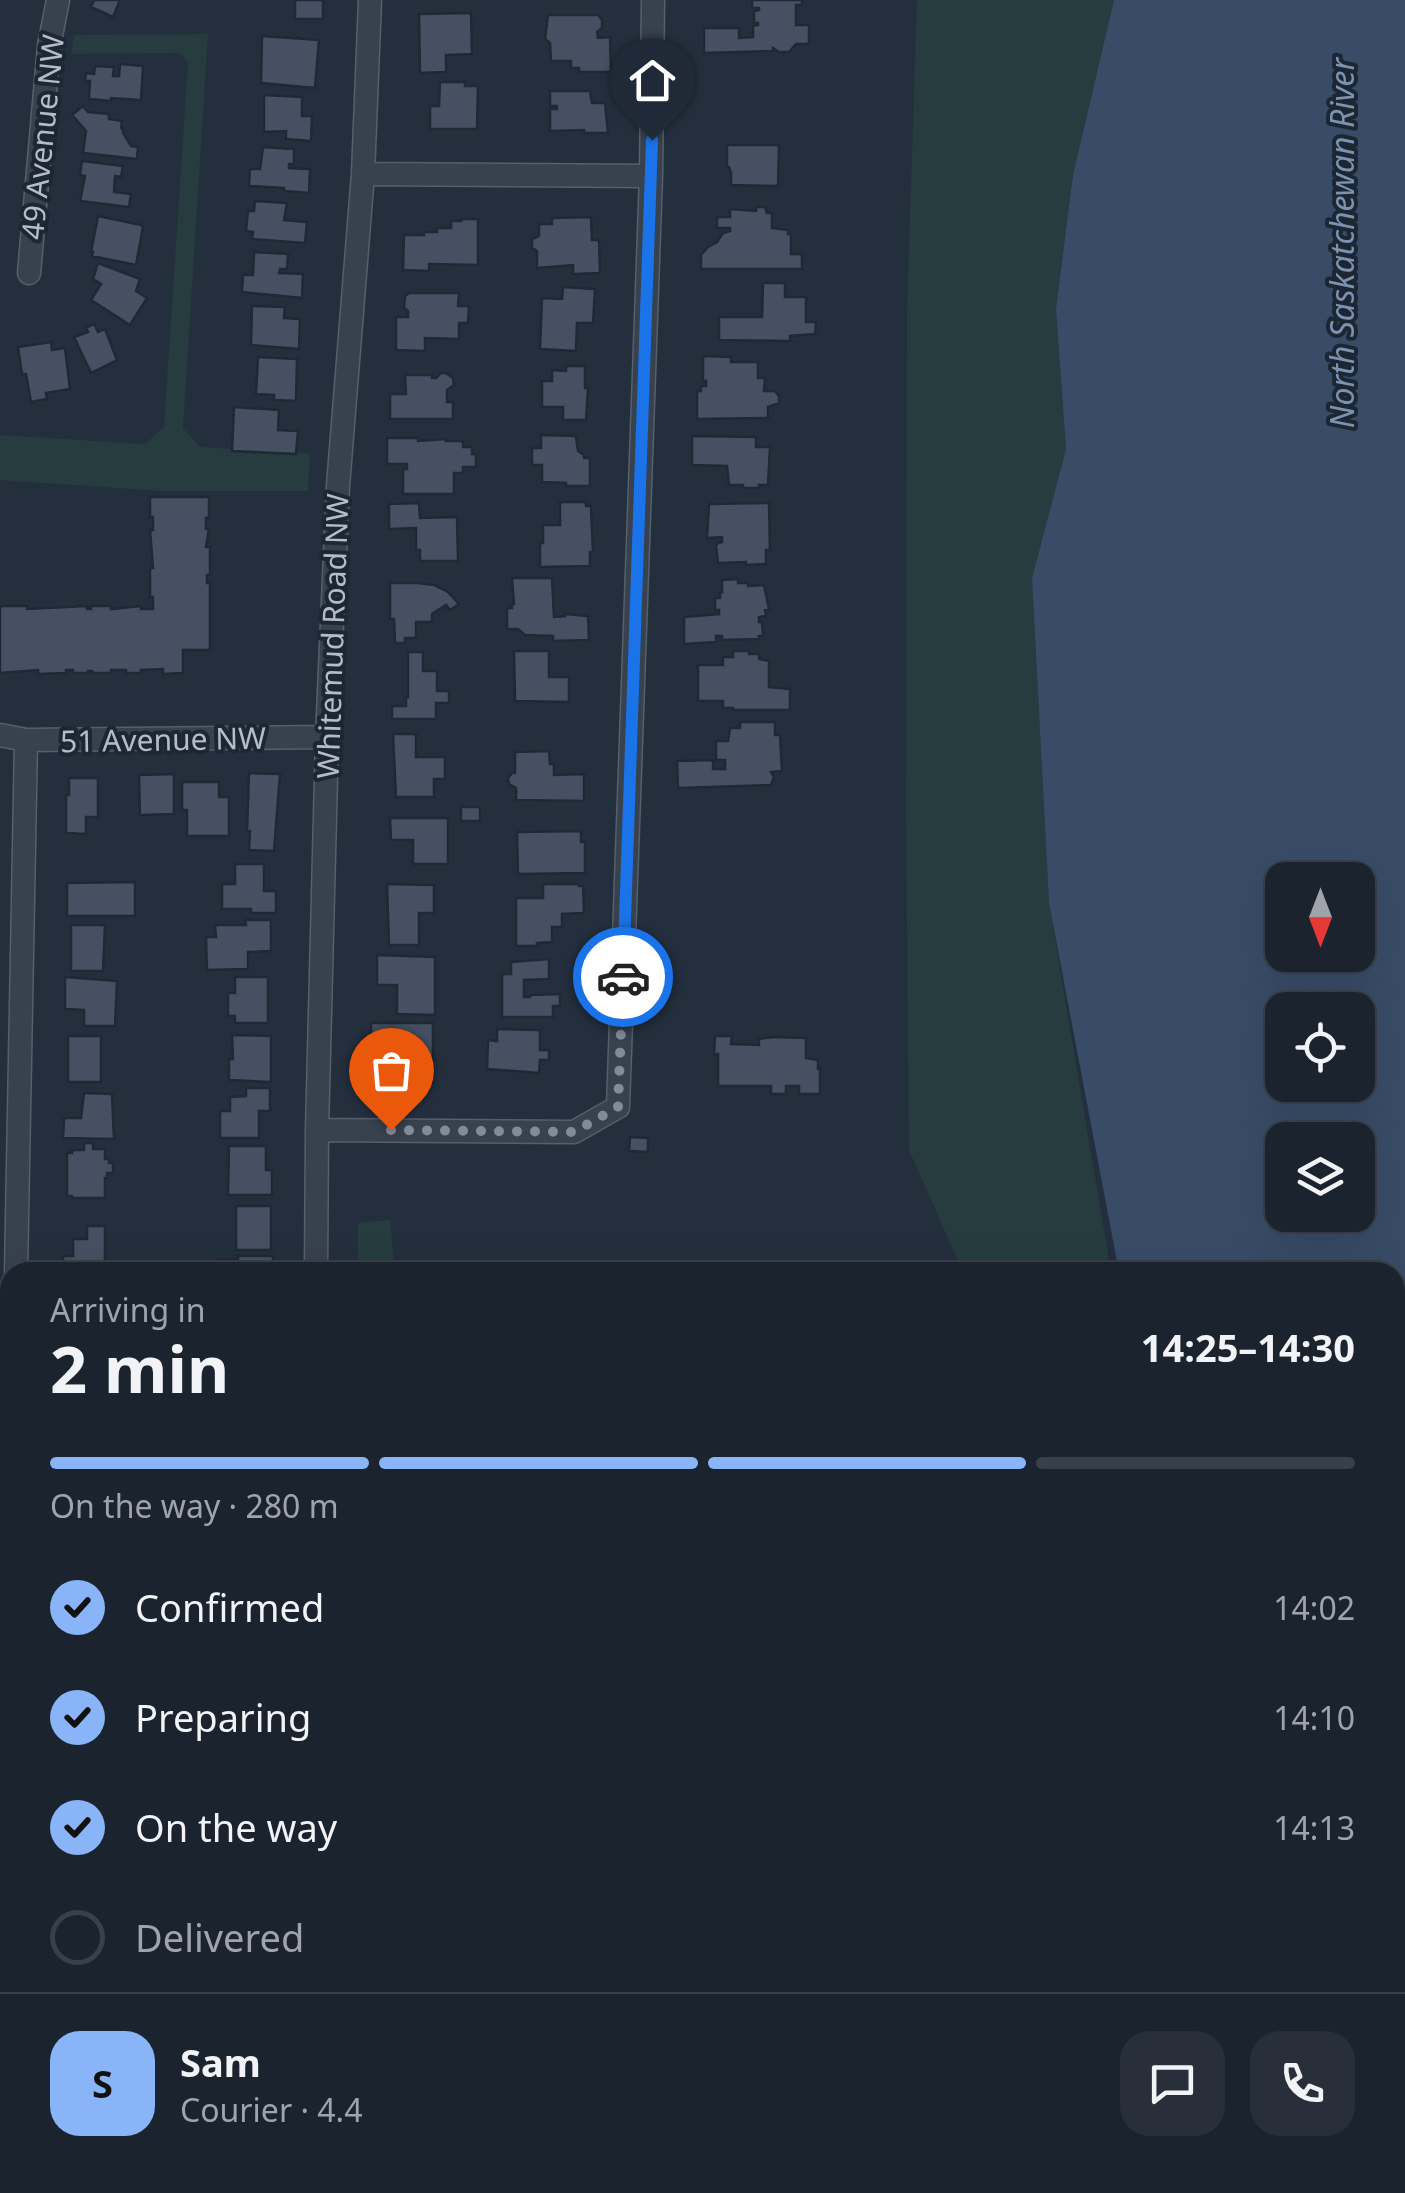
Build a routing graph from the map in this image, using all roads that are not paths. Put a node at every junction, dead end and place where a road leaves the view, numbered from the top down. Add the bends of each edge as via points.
1 (58, 0) edge
2 (370, 0) edge
3 (654, 0) edge
4 (364, 174) junction
5 (651, 176) junction
6 (28, 274) dead end
7 (0, 735) edge
8 (327, 737) junction
9 (26, 740) junction
10 (317, 1130) junction
11 (16, 1262) edge
12 (316, 1262) edge

1 - 6 street, 49 Avenue NW
2 - 4 street, Whitemud Road NW
3 - 5 street
4 - 5 street
4 - 8 street, Whitemud Road NW via 338,486
5 - 10 street via 618,1107 574,1132
7 - 9 street, 51 Avenue NW
8 - 9 street, 51 Avenue NW
8 - 10 street, Whitemud Road NW
9 - 11 street
10 - 12 street, Whitemud Road NW

